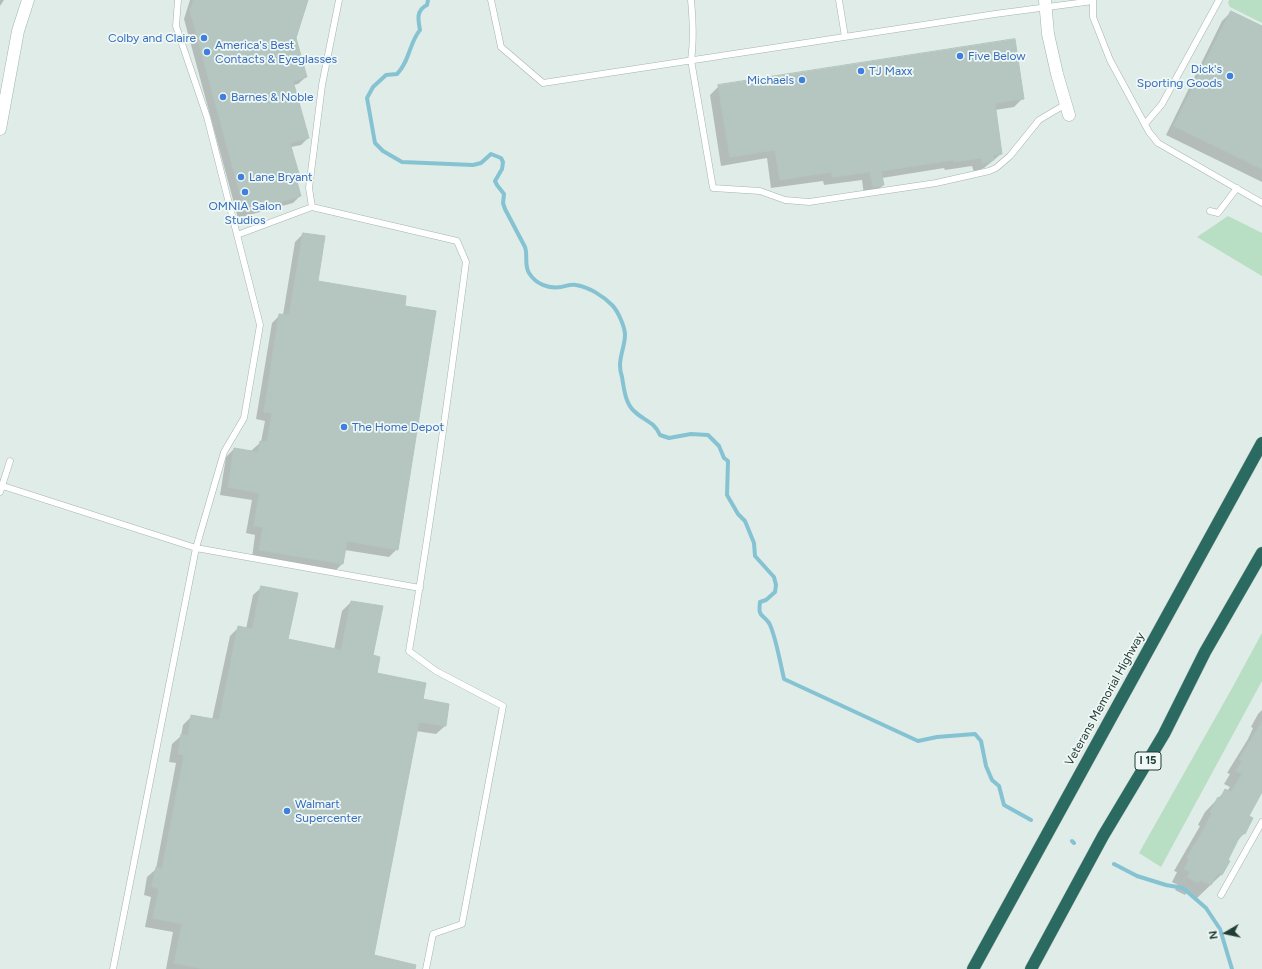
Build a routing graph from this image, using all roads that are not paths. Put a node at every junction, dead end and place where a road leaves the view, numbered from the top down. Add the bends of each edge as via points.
1 (28, 0) edge
2 (178, 0) edge
3 (339, 0) edge
4 (491, 0) edge
5 (690, 0) edge
6 (839, 0) edge
7 (1219, 0) edge
8 (1093, 1) edge
9 (1046, 4) edge
10 (845, 37) junction
11 (691, 60) junction
12 (3, 91) edge
13 (1067, 110) joint
14 (1145, 124) junction
15 (0, 129) edge
16 (1237, 188) junction
17 (1262, 203) edge
18 (312, 208) junction
19 (1210, 211) dead end
20 (237, 235) junction
21 (1262, 435) edge
22 (1262, 443) edge
23 (10, 461) dead end
24 (1, 485) edge
25 (0, 492) edge
26 (1232, 498) junction
27 (196, 548) junction
28 (1262, 553) edge
29 (420, 588) junction
30 (1262, 822) edge
31 (1221, 895) dead end
32 (113, 969) edge
33 (426, 969) edge
34 (973, 969) edge
35 (1031, 969) edge

1 - 12 street
2 - 20 lane via 176,26 207,117
3 - 18 lane via 322,85 309,188
4 - 11 lane via 501,47 543,83
5 - 11 lane via 694,43
6 - 10 lane
7 - 14 lane via 1162,104
8 - 9 lane
8 - 14 lane via 1093,17 1110,60
9 - 10 lane
9 - 13 street via 1048,34
10 - 11 lane
11 - 13 lane via 713,188 760,191 785,200 809,202 936,183 989,171 1010,156 1039,120
12 - 15 street
14 - 16 lane via 1158,143
16 - 17 lane
16 - 19 lane via 1218,213
18 - 20 lane
18 - 29 lane via 457,241 466,262
20 - 27 lane via 260,325 244,418 224,452
21 - 26 highway
22 - 26 highway, Veterans Memorial Highway
23 - 24 lane
24 - 25 lane
24 - 27 lane
26 - 34 highway, Veterans Memorial Highway
27 - 29 lane
27 - 32 lane
28 - 35 highway, I 15 via 1205,652 1164,734 1103,836
29 - 33 lane via 409,651 436,671 503,706 462,924 433,934
30 - 31 lane

